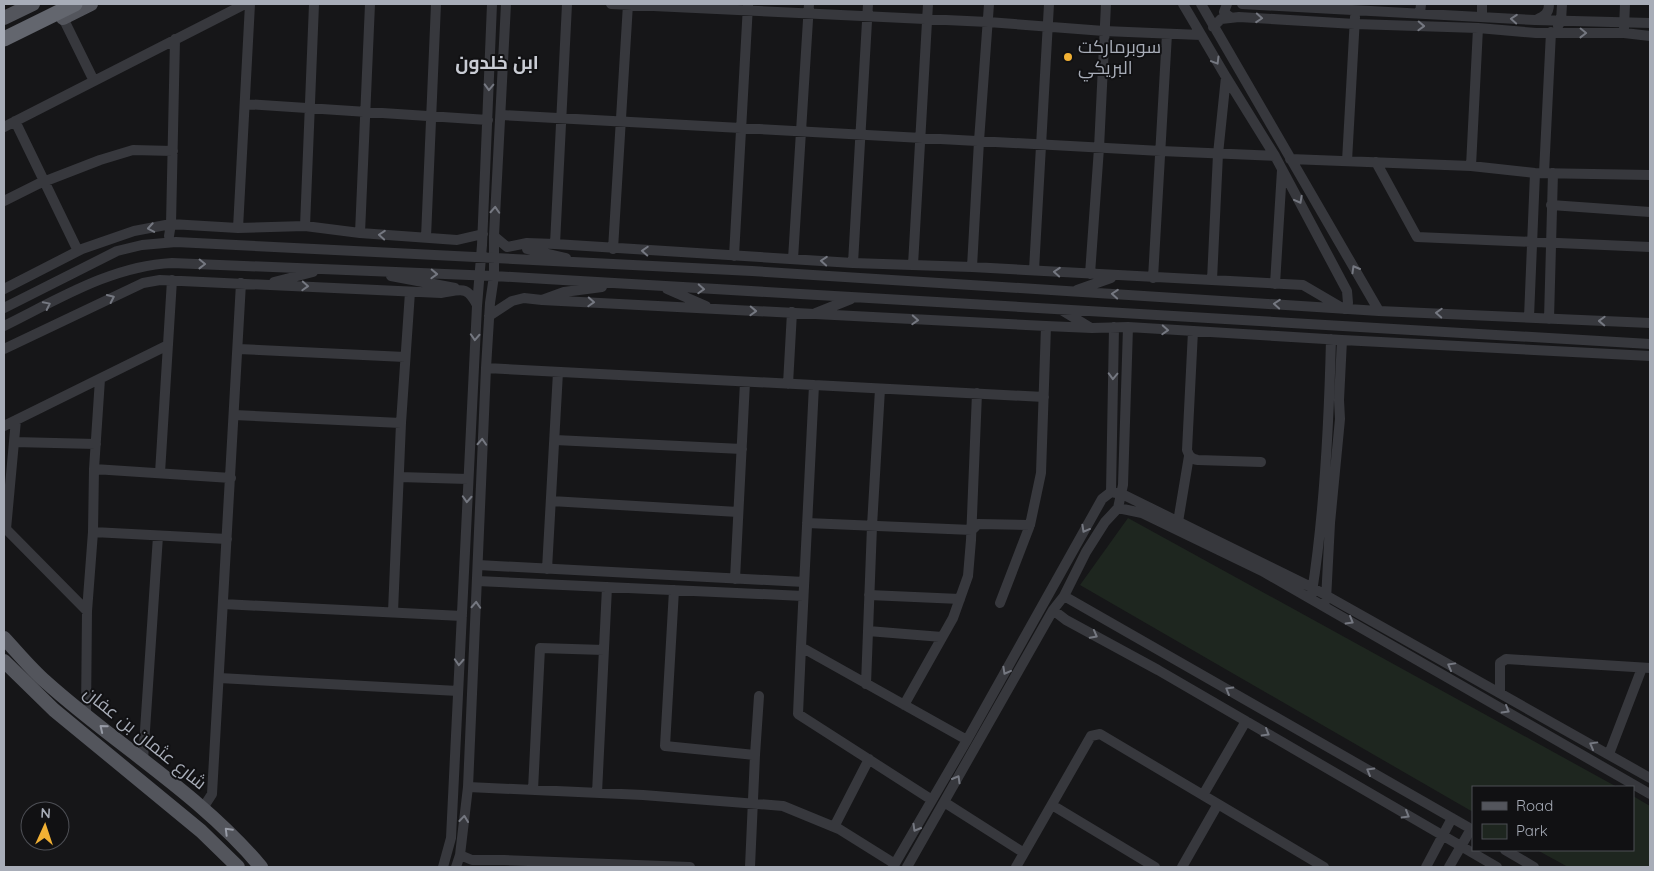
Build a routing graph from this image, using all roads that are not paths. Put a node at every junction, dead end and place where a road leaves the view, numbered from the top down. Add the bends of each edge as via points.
1 (33, 4) edge
2 (55, 4) edge
3 (75, 4) edge
4 (90, 4) edge
5 (245, 4) edge
6 (250, 4) edge
7 (314, 4) edge
8 (370, 4) edge
9 (436, 4) edge
10 (492, 4) edge
11 (506, 4) edge
12 (567, 4) edge
13 (611, 4) edge
14 (628, 4) edge
15 (868, 4) edge
16 (928, 4) edge
17 (989, 4) edge
18 (1049, 4) edge
19 (1106, 4) edge
20 (1182, 4) edge
21 (1201, 4) edge
22 (1227, 4) edge
23 (1242, 4) edge
24 (1482, 4) edge
25 (1549, 4) edge
26 (1562, 4) edge
27 (1625, 4) edge
28 (748, 7) edge
29 (1348, 7) edge
30 (809, 8) edge
31 (1420, 9) edge
32 (1375, 12) junction
33 (868, 16) junction
34 (1482, 16) junction
35 (4, 18) edge
36 (63, 18) junction
37 (1231, 18) junction
38 (928, 19) junction
39 (1536, 20) junction
40 (1561, 21) junction
41 (988, 22) junction
42 (1650, 23) edge
43 (1355, 24) junction
44 (1048, 26) junction
45 (1213, 27) junction
46 (1478, 28) junction
47 (1624, 28) junction
48 (4, 29) edge
49 (1104, 31) junction
50 (1551, 32) junction
51 (1536, 33) junction
52 (1167, 34) junction
53 (1201, 35) junction
54 (1650, 36) edge
55 (4, 39) edge
56 (175, 40) junction
57 (4, 47) edge
58 (1226, 77) junction
59 (94, 81) junction
60 (245, 104) junction
61 (309, 108) junction
62 (365, 111) junction
63 (432, 115) junction
64 (500, 115) junction
65 (560, 118) junction
66 (488, 120) junction
67 (15, 121) junction
68 (622, 122) junction
69 (4, 127) edge
70 (741, 128) junction
71 (801, 131) junction
72 (861, 135) junction
73 (922, 138) junction
74 (979, 141) junction
75 (1041, 144) junction
76 (1099, 148) junction
77 (173, 151) junction
78 (1161, 152) junction
79 (1218, 154) junction
80 (1275, 156) junction
81 (1290, 158) junction
82 (1347, 161) junction
83 (1376, 162) junction
84 (1471, 166) junction
85 (1282, 168) junction
86 (1544, 173) junction
87 (1650, 175) edge
88 (45, 181) junction
89 (4, 201) edge
90 (1551, 205) junction
91 (1650, 212) edge
92 (171, 224) junction
93 (201, 225) junction
94 (305, 226) junction
95 (238, 228) junction
96 (360, 233) junction
97 (483, 234) junction
98 (169, 236) junction
99 (401, 236) junction
100 (494, 236) junction
101 (426, 237) junction
102 (1532, 242) junction
103 (1550, 243) junction
104 (554, 244) junction
105 (142, 245) junction
106 (507, 246) junction
107 (1650, 247) edge
108 (613, 249) junction
109 (78, 251) junction
110 (676, 253) junction
111 (428, 254) junction
112 (734, 256) junction
113 (480, 257) junction
114 (495, 258) junction
115 (793, 259) junction
116 (853, 263) junction
117 (586, 264) junction
118 (878, 264) junction
119 (914, 265) junction
120 (645, 266) junction
121 (972, 267) junction
122 (323, 269) junction
123 (1034, 270) junction
124 (368, 271) junction
125 (1090, 274) junction
126 (480, 276) junction
127 (494, 276) junction
128 (1116, 276) junction
129 (1154, 278) junction
130 (172, 280) junction
131 (1212, 280) junction
132 (916, 281) junction
133 (242, 283) junction
134 (264, 284) junction
135 (623, 284) junction
136 (1275, 284) junction
137 (1364, 285) junction
138 (662, 286) junction
139 (4, 289) edge
140 (464, 290) junction
141 (1073, 291) junction
142 (1347, 291) junction
143 (410, 292) junction
144 (855, 298) junction
145 (542, 300) junction
146 (4, 301) edge
147 (18, 301) junction
148 (477, 306) junction
149 (4, 308) edge
150 (1344, 308) junction
151 (712, 309) junction
152 (1060, 310) junction
153 (1379, 311) junction
154 (792, 312) junction
155 (813, 314) junction
156 (489, 316) junction
157 (1529, 317) junction
158 (1548, 319) junction
159 (1650, 323) edge
160 (4, 326) edge
161 (1046, 326) junction
162 (1340, 326) junction
163 (1114, 327) junction
164 (1128, 327) junction
165 (1092, 328) junction
166 (1192, 331) junction
167 (1331, 339) junction
168 (1342, 340) junction
169 (1369, 342) junction
170 (1631, 343) junction
171 (1650, 343) edge
172 (168, 345) junction
173 (4, 349) edge
174 (238, 349) junction
175 (1608, 354) junction
176 (1650, 356) edge
177 (406, 357) junction
178 (486, 368) junction
179 (558, 372) junction
180 (100, 379) junction
181 (745, 382) junction
182 (788, 384) junction
183 (814, 385) junction
184 (880, 388) junction
185 (977, 394) junction
186 (1044, 397) junction
187 (234, 415) junction
188 (16, 420) junction
189 (401, 423) junction
190 (4, 426) edge
191 (554, 440) junction
192 (14, 442) junction
193 (96, 444) junction
194 (742, 450) junction
195 (1189, 456) junction
196 (1261, 462) dead end
197 (94, 469) junction
198 (160, 473) junction
199 (399, 477) junction
200 (230, 478) junction
201 (468, 479) junction
202 (1111, 492) junction
203 (1122, 494) junction
204 (551, 501) junction
205 (1118, 508) junction
206 (738, 512) junction
207 (1178, 522) junction
208 (807, 523) junction
209 (1030, 525) junction
210 (872, 526) junction
211 (5, 528) edge
212 (972, 530) junction
213 (93, 532) junction
214 (158, 536) junction
215 (227, 540) junction
216 (478, 565) junction
217 (490, 566) junction
218 (548, 569) junction
219 (735, 579) junction
220 (477, 581) junction
221 (804, 582) junction
222 (512, 583) junction
223 (608, 587) junction
224 (674, 590) junction
225 (1312, 593) junction
226 (869, 595) junction
227 (803, 596) junction
228 (1064, 596) junction
229 (960, 599) junction
230 (1326, 601) junction
231 (1000, 603) dead end
232 (224, 604) junction
233 (1053, 610) junction
234 (87, 611) junction
235 (393, 612) junction
236 (462, 616) junction
237 (868, 631) junction
238 (942, 637) junction
239 (4, 638) edge
240 (4, 646) edge
241 (801, 648) junction
242 (604, 650) junction
243 (18, 653) junction
244 (4, 661) edge
245 (4, 668) edge
246 (1646, 668) edge
247 (219, 678) junction
248 (23, 680) junction
249 (866, 684) junction
250 (458, 691) junction
251 (1500, 693) junction
252 (758, 696) dead end
253 (904, 705) junction
254 (86, 714) junction
255 (1246, 721) junction
256 (967, 740) junction
257 (1610, 754) junction
258 (755, 755) junction
259 (143, 760) junction
260 (869, 760) junction
261 (1650, 778) edge
262 (468, 787) junction
263 (534, 790) junction
264 (597, 793) junction
265 (1650, 794) edge
266 (1203, 795) junction
267 (932, 800) junction
268 (944, 802) junction
269 (754, 804) junction
270 (1218, 804) junction
271 (1052, 805) junction
272 (203, 808) junction
273 (1452, 818) junction
274 (834, 827) junction
275 (1472, 830) edge
276 (1443, 836) junction
277 (211, 841) junction
278 (1461, 846) junction
279 (1507, 851) edge
280 (1024, 853) junction
281 (460, 855) junction
282 (1141, 864) edge
283 (894, 865) edge
284 (238, 867) edge
285 (246, 867) edge
286 (261, 867) edge
287 (442, 867) edge
288 (456, 867) edge
289 (690, 867) edge
290 (750, 867) edge
291 (907, 867) edge
292 (1016, 867) edge
293 (1155, 867) edge
294 (1182, 867) edge
295 (1324, 867) edge
296 (1426, 867) edge
297 (1449, 867) edge
298 (1497, 867) edge
299 (1534, 867) edge

1 - 35 main road
2 - 48 highway
3 - 55 highway
4 - 36 main road
5 - 56 street
6 - 60 street
7 - 61 street
8 - 62 street
9 - 63 street
10 -> 66 street
11 - 64 street
12 - 65 street
13 - 14 street
14 - 28 street
14 - 68 street
15 - 33 street
16 - 38 street
17 - 41 street
18 - 44 street
19 - 49 street
20 - 53 street
21 - 45 street
22 - 37 street via 1224,12
23 - 29 street
24 - 34 street
25 - 39 street via 1547,14
26 - 40 street
27 - 47 street
28 - 30 street
28 - 70 street
29 - 32 street
30 - 33 street
30 - 71 street
31 - 32 street
31 - 34 street
32 - 43 street via 1355,17
33 - 38 street
33 - 72 street
39 -> 34 street
36 - 57 main road
36 - 59 street
37 -> 43 street
37 - 45 street via 1221,19
38 - 41 street
38 - 73 street
39 - 40 street
40 - 47 street
40 - 51 street via 1558,27
41 - 44 street
41 - 74 street
42 - 47 street
43 -> 46 street
43 - 82 street
44 - 49 street
44 - 75 street
45 - 81 street
46 - 51 street
46 - 84 street
50 -> 47 street
47 - 54 street
49 - 52 street
49 - 76 street
50 - 51 street
50 - 86 street
52 - 53 street
52 - 78 street
53 -> 58 street
56 - 59 street
56 - 77 street
58 - 79 street
58 - 80 street
59 - 67 street
60 - 61 street
60 - 95 street
61 - 62 street
61 - 94 street
62 - 63 street
62 - 96 street
63 - 66 street
63 - 101 street
64 - 65 street
100 -> 64 street
65 - 68 street
65 - 104 street
66 - 97 street
67 - 69 street
67 - 88 street
68 - 70 street
68 - 108 street
70 - 71 street
70 - 112 street
71 - 72 street
71 - 115 street
72 - 73 street
72 - 116 street
73 - 74 street
73 - 119 street
74 - 75 street
74 - 121 street
75 - 76 street
75 - 123 street
76 - 78 street
76 - 125 street
77 - 88 street via 134,150
77 - 92 street
78 - 79 street
78 - 129 street
79 - 80 street
79 - 131 street
80 - 85 street
81 - 82 street
137 -> 81 street
82 - 83 street
83 - 84 street
83 - 102 street via 1417,237
84 - 86 street
85 - 136 street
85 -> 142 street
86 - 87 street
86 - 90 street
86 - 102 street
88 - 89 street
88 - 109 street
90 - 91 street
90 - 103 street
92 - 93 street
92 - 98 street
92 -> 109 street via 134,231
93 - 95 street
93 - 98 street
94 - 95 street
94 - 96 street
99 -> 96 street
97 - 101 street via 457,240
97 - 113 street
98 - 105 street
99 - 101 street
99 - 111 street
100 - 106 street
100 - 114 street
102 - 103 street
102 - 157 street
103 - 107 street
103 - 158 street
104 - 106 street
104 - 108 street
105 - 111 street via 176,242
105 - 147 street via 117,251
106 - 117 street via 538,250
110 -> 108 street
109 - 139 street
110 - 112 street
110 - 120 street
111 - 113 street
112 - 115 street
113 - 114 street
113 - 126 street
114 - 117 street
114 - 127 street
116 -> 115 street
116 - 118 street
117 - 120 street
118 - 119 street
118 - 132 street
119 - 121 street
120 - 132 street
121 - 123 street
122 - 124 street
122 - 134 street
160 -> 122 street via 111,275 155,264
125 -> 123 street
124 -> 126 street
124 - 140 street
125 - 128 street
126 - 127 street
126 - 148 street
127 - 135 street
127 - 156 street
128 - 129 street
128 - 141 street
129 - 131 street
130 - 133 street
130 - 172 street
173 -> 130 street via 143,284
131 - 136 street
132 - 141 street
133 - 134 street
133 - 174 street
134 -> 143 street
135 - 138 street
135 - 145 street via 564,292
136 - 150 street via 1303,285
137 - 142 street via 1355,294
137 - 153 street
138 -> 144 street
138 - 151 street
140 - 143 street
140 - 148 street via 471,294
150 -> 141 street
142 - 150 street via 1348,303
143 - 177 street
144 - 152 street
144 - 155 street
145 -> 151 street
145 - 156 street via 524,298 512,301
146 - 147 street
147 - 149 street
148 -> 201 street
150 - 153 street
151 -> 154 street
152 - 162 street
152 - 165 street
157 -> 153 street
154 - 155 street
154 - 182 street
155 -> 161 street
156 - 178 street
157 - 158 street
159 -> 158 street
161 - 165 street
161 - 186 street
162 - 169 street
162 - 170 street
163 - 164 street
163 - 165 street
163 -> 202 street
164 -> 166 street
164 - 203 street
166 - 167 street
166 - 195 street
167 - 168 street
167 - 225 street via 1329,407
168 - 169 street
168 - 230 street via 1340,419
169 - 175 street
170 - 171 street
170 - 175 street
172 - 180 street
172 - 198 street
174 - 177 street
174 - 187 street
175 - 176 street
177 - 189 street
178 - 179 street
216 -> 178 street
179 - 181 street
179 - 191 street
180 - 188 street
180 - 193 street
181 - 182 street
181 - 194 street
182 - 183 street
183 - 184 street
183 - 208 street
184 - 185 street
184 - 210 street
185 - 186 street
185 - 212 street
186 - 209 street via 1041,473
187 - 189 street
187 - 200 street
188 - 190 street
188 - 192 street
189 - 199 street
191 - 194 street
191 - 204 street
192 - 193 street
192 - 211 street
193 - 197 street
194 - 206 street
195 - 196 street via 1198,460
195 - 207 street
197 - 198 street
197 - 213 street
198 - 200 street
199 - 201 street
199 - 235 street
200 - 215 street
201 -> 236 street
202 - 203 street
202 -> 256 street via 1102,499
203 - 205 street
203 - 207 street
204 - 206 street
204 - 218 street
205 - 225 street via 1142,513
205 - 228 street via 1086,552
206 - 219 street
207 - 225 street
208 - 210 street
208 - 221 street
209 - 212 street via 978,524
209 - 231 street
210 - 212 street
210 - 226 street
211 - 234 street
212 - 229 street via 968,576
213 - 214 street
213 - 234 street
214 - 215 street
214 - 259 street
215 - 232 street
216 - 217 street
216 - 220 street
217 - 218 street
217 - 222 street
218 - 219 street
219 - 221 street
220 - 222 street
262 -> 220 street
221 - 227 street
222 - 223 street
223 - 224 street
223 - 242 street
224 - 227 street
224 - 258 street via 666,746
225 - 230 street
226 - 229 street
226 - 237 street
227 - 241 street
228 - 233 street
273 -> 228 street
229 - 238 street
251 -> 230 street
230 -> 265 street
232 - 235 street
232 - 247 street
233 -> 255 street
268 -> 233 street
234 - 254 street
235 - 236 street
236 -> 250 street
237 - 238 street
237 - 249 street
238 - 253 street
239 - 243 main road, شارع عثمان بن عفان
240 - 243 main road
241 - 249 street
241 - 260 street via 798,714
242 - 263 street via 540,648
242 - 264 street
243 - 254 main road, شارع عثمان بن عفان via 46,682
244 - 248 main road, شارع عثمان بن عفان
245 - 248 street
246 - 251 street via 1506,659 1500,663
246 - 257 street
247 - 250 street
247 - 272 street via 212,794
248 - 277 main road, شارع عثمان بن عفان via 54,710
249 - 253 street
250 - 287 street via 451,838
257 -> 251 street
252 - 258 street
253 - 256 street
259 -> 254 main road, شارع عثمان بن عفان
255 - 266 street
255 -> 276 street
256 - 267 street
257 - 261 street
258 - 269 street
259 - 272 main road, شارع عثمان بن عفان
260 - 267 street
260 - 274 street
262 - 263 street
281 -> 262 street
263 - 264 street
264 - 269 street
266 - 270 street
266 - 271 street via 1100,734 1092,736
267 -> 283 street
268 - 280 street
268 - 291 street
269 - 274 street via 783,806
269 - 290 street
270 - 294 street
270 - 295 street
271 - 280 street
271 - 282 street
286 -> 272 main road, شارع عثمان بن عفان
273 - 275 street
273 - 276 street
274 - 283 street
275 - 278 street
276 - 278 street
276 - 296 street
277 - 284 main road, شارع عثمان بن عفان
277 - 285 main road via 235,855
278 - 297 street
278 - 298 street
279 - 299 street
280 - 292 street
281 - 288 street
281 - 289 street via 472,860
282 - 293 street

